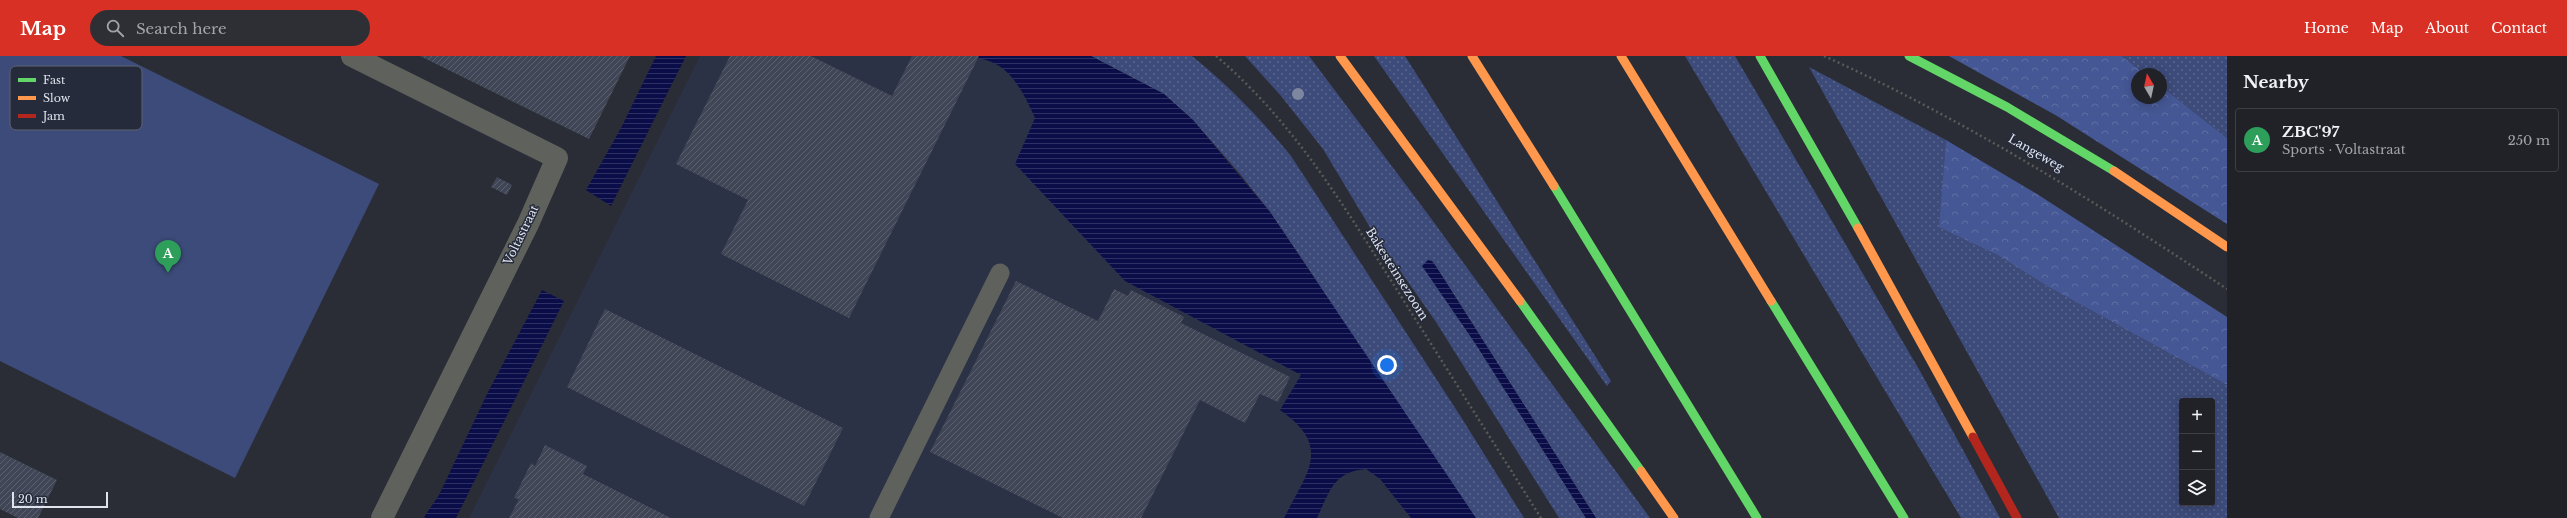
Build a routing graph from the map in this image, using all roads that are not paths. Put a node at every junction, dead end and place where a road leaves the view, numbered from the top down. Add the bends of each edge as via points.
1 (352, 56) edge
2 (1340, 56) edge
3 (1472, 56) edge
4 (1621, 56) edge
5 (1760, 56) edge
6 (1909, 56) edge
7 (2227, 247) edge
8 (1000, 273) dead end
9 (382, 518) edge
10 (879, 518) edge
11 (1674, 518) edge
12 (1757, 518) edge
13 (1904, 518) edge
14 (2017, 518) edge

1 - 9 street, Voltastraat via 557,158 528,224
2 - 11 main road via 1562,356
3 - 12 main road
4 - 13 main road
5 - 14 main road via 1865,240
6 - 7 main road, Langeweg via 2007,107 2095,159
8 - 10 lane

